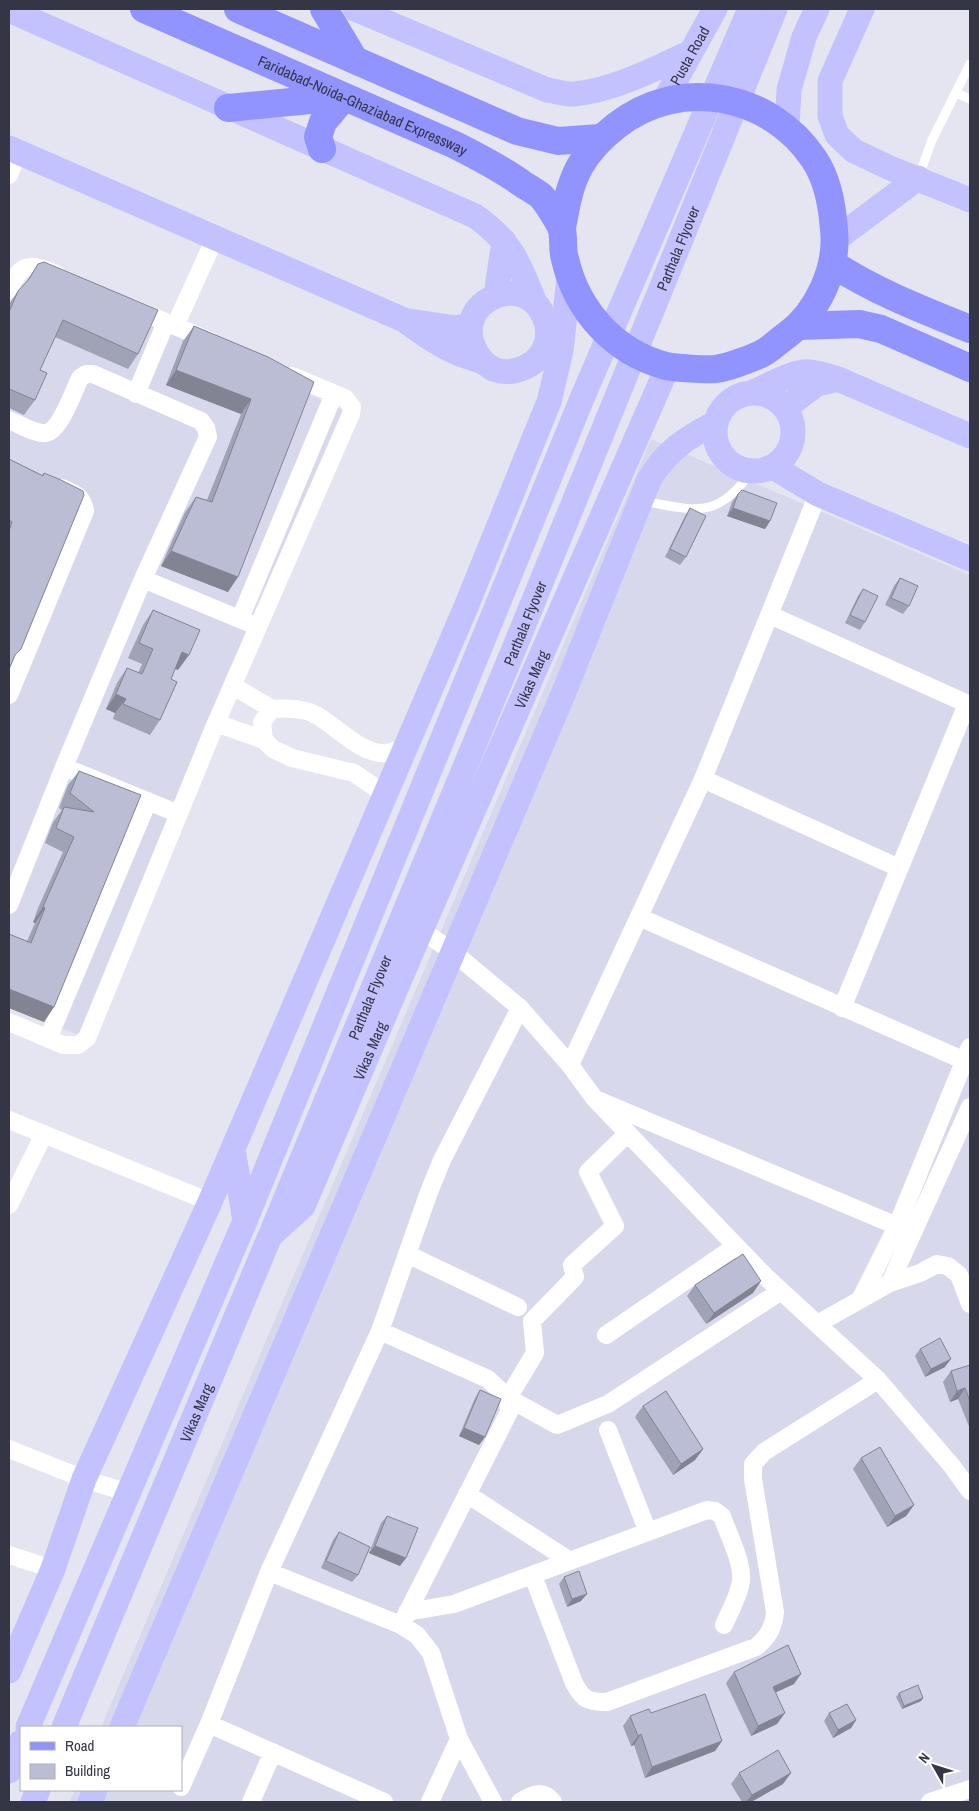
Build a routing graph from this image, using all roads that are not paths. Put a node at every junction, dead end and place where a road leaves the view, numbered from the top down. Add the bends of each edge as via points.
1 (144, 9) edge
2 (238, 9) edge
3 (324, 9) edge
4 (355, 9) edge
5 (715, 9) edge
6 (750, 9) edge
7 (775, 9) edge
8 (817, 9) edge
9 (862, 9) edge
10 (9, 10) edge
11 (189, 18) edge
12 (691, 52) junction
13 (354, 59) junction
14 (970, 64) edge
15 (956, 93) junction
16 (344, 97) junction
17 (970, 99) edge
18 (664, 101) junction
19 (228, 108) junction
20 (787, 128) junction
21 (600, 138) junction
22 (322, 149) junction
23 (12, 158) edge
24 (918, 178) junction
25 (970, 200) edge
26 (562, 228) junction
27 (215, 238) junction
28 (504, 241) junction
29 (834, 252) junction
30 (72, 281) edge
31 (568, 288) junction
32 (9, 290) edge
33 (496, 296) junction
34 (115, 300) edge
35 (539, 308) junction
36 (404, 320) junction
37 (171, 324) junction
38 (470, 325) junction
39 (798, 326) junction
40 (970, 329) edge
41 (228, 349) edge
42 (482, 362) junction
43 (534, 362) junction
44 (668, 366) junction
45 (970, 368) edge
46 (281, 371) edge
47 (838, 379) junction
48 (551, 392) junction
49 (753, 392) junction
50 (136, 394) junction
51 (334, 394) junction
52 (785, 408) junction
53 (9, 420) edge
54 (715, 423) junction
55 (970, 436) edge
56 (762, 469) junction
57 (50, 483) edge
58 (818, 494) junction
59 (641, 501) junction
60 (970, 559) edge
61 (143, 579) junction
62 (564, 606) junction
63 (770, 615) junction
64 (593, 618) junction
65 (240, 619) junction
66 (259, 627) junction
67 (549, 641) junction
68 (234, 686) junction
69 (9, 695) edge
70 (562, 697) junction
71 (968, 704) edge
72 (272, 709) junction
73 (216, 723) junction
74 (264, 740) junction
75 (387, 750) junction
76 (64, 767) junction
77 (703, 779) junction
78 (373, 787) junction
79 (148, 802) junction
80 (179, 814) junction
81 (899, 868) junction
82 (9, 905) edge
83 (639, 917) junction
84 (421, 930) junction
85 (453, 952) junction
86 (520, 1008) junction
87 (842, 1008) junction
88 (9, 1022) edge
89 (48, 1038) junction
90 (968, 1054) edge
91 (570, 1065) junction
92 (594, 1098) junction
93 (944, 1111) junction
94 (969, 1115) edge
95 (9, 1120) edge
96 (628, 1133) junction
97 (44, 1134) junction
98 (232, 1149) junction
99 (210, 1202) junction
100 (9, 1205) edge
101 (245, 1222) junction
102 (897, 1226) junction
103 (270, 1236) junction
104 (736, 1246) junction
105 (407, 1254) junction
106 (890, 1283) junction
107 (781, 1291) junction
108 (860, 1300) junction
109 (970, 1304) edge
110 (518, 1307) dead end
111 (817, 1324) junction
112 (380, 1331) junction
113 (606, 1335) dead end
114 (878, 1380) junction
115 (508, 1398) junction
116 (608, 1430) dead end
117 (9, 1449) edge
118 (84, 1479) junction
119 (970, 1491) edge
120 (129, 1493) junction
121 (467, 1494) junction
122 (648, 1532) junction
123 (9, 1554) edge
124 (570, 1561) junction
125 (53, 1569) junction
126 (269, 1572) junction
127 (533, 1576) junction
128 (404, 1619) junction
129 (724, 1625) dead end
130 (9, 1671) edge
131 (209, 1724) junction
132 (28, 1726) edge
133 (64, 1726) edge
134 (122, 1726) edge
135 (459, 1739) junction
136 (20, 1744) edge
137 (273, 1752) junction
138 (9, 1771) edge
139 (182, 1787) edge
140 (970, 1789) edge
141 (251, 1802) edge
142 (384, 1802) edge
143 (430, 1802) edge
144 (493, 1802) edge
145 (520, 1802) edge
146 (553, 1802) edge
147 (930, 1802) edge

1 - 11 main road, Faridabad-Noida-Ghaziabad Expressway
2 - 13 main road
3 - 13 main road
4 - 12 main road via 547,90 573,94 641,75
5 - 12 main road, Pusta Road
6 - 101 main road, Parthala Flyover via 583,396
7 - 103 main road, Parthala Flyover
8 - 20 main road via 804,37 789,90
9 - 24 main road via 830,81 830,116 837,134 854,151
10 - 19 main road
11 - 16 main road, Faridabad-Noida-Ghaziabad Expressway
12 - 18 main road, Pusta Road
13 - 21 main road via 517,131 558,141
14 - 15 lane
15 - 17 lane
15 - 24 lane via 932,140
16 - 19 main road
16 - 22 main road via 323,122 318,137
16 - 26 main road, Faridabad-Noida-Ghaziabad Expressway via 504,170 541,196
18 - 20 main road via 696,96 728,99 759,110
18 - 21 main road via 629,115
19 - 22 main road
20 - 29 main road via 814,159 828,190
21 - 26 main road via 580,165 567,196
22 - 28 main road via 475,216 494,229
23 - 27 main road
24 - 25 main road
24 - 29 main road
26 - 31 main road
27 - 36 main road
27 - 37 street
28 - 33 main road
28 - 35 main road via 518,260
29 - 39 main road via 818,300
29 - 40 main road via 853,277 896,299
30 - 32 street via 35,266 26,267 14,277
31 - 35 main road
31 - 44 main road via 607,335 635,354
31 - 48 main road via 561,351
33 - 35 main road via 516,294 526,297
33 - 38 main road via 475,312
34 - 37 street
35 - 43 main road via 547,323 548,334 546,345
36 - 38 main road via 456,328
36 - 42 main road via 460,355
37 - 41 street
37 - 50 street
38 - 42 main road via 474,351
39 - 44 main road via 760,355 715,369
39 - 45 main road via 859,324 881,329
42 - 43 main road via 507,372 521,370
43 - 48 main road
44 - 62 main road, Vikas Marg
46 - 51 street
47 - 49 main road via 808,371
47 - 52 main road via 817,384
47 - 55 main road
48 - 75 main road via 466,607
49 - 52 main road via 773,398
49 - 54 main road via 729,401
50 - 53 street via 93,374 86,374 80,378 58,426 49,432 42,434
50 - 61 street via 200,421 208,437
51 - 65 street
51 - 66 street via 345,398 352,407 351,414
52 - 56 main road via 792,424 790,448 783,459
54 - 56 main road via 714,436 725,460 735,468
54 - 59 main road via 666,455 649,480
56 - 58 main road
56 - 59 lane via 715,506 700,509
57 - 69 street via 83,500 86,511
58 - 60 main road
58 - 63 street
59 - 64 main road
61 - 65 street
61 - 76 street
62 - 64 main road
62 - 67 main road, Vikas Marg
63 - 71 street
63 - 77 street
64 - 70 main road
65 - 66 street
66 - 68 street
67 - 70 main road
67 - 84 main road, Vikas Marg
68 - 72 street
68 - 73 street
70 - 85 main road
71 - 81 street
72 - 74 street via 262,722
72 - 75 street via 290,708 311,713 364,748
73 - 74 street
73 - 80 street
74 - 78 street via 292,758 354,773
75 - 78 main road
75 - 78 street via 362,755 357,764 358,774
76 - 79 street
76 - 82 street
77 - 81 street
77 - 83 street
78 - 98 main road
79 - 80 street
79 - 89 street
80 - 89 street via 87,1038 78,1045 63,1045
81 - 87 street
83 - 87 street
83 - 91 street
84 - 85 street
84 - 103 main road, Vikas Marg via 303,1206
85 - 86 street
85 - 134 main road
86 - 91 street
86 - 105 street via 442,1160
87 - 90 street
88 - 89 street
90 - 93 street
91 - 92 street
92 - 96 street
92 - 102 street
93 - 94 street
93 - 102 street
94 - 106 street
95 - 97 street
96 - 104 street
96 - 115 street via 588,1172 615,1226 572,1265 574,1277 532,1321 535,1353
97 - 99 street
97 - 100 street
98 - 99 main road
98 - 101 main road
99 - 118 main road
101 - 120 main road, Vikas Marg
102 - 108 street
103 - 133 main road, Vikas Marg
104 - 107 street
104 - 113 street
105 - 110 street
105 - 112 street
106 - 108 street
106 - 109 street via 937,1264 948,1266 959,1275
107 - 111 street
107 - 115 street via 608,1404 557,1425
108 - 111 street
111 - 114 street
112 - 115 street via 488,1379
112 - 126 street
114 - 119 street
114 - 127 street via 764,1452 754,1464 753,1479 775,1612 771,1631 756,1647 607,1702 592,1702 581,1696 574,1683
115 - 121 street via 509,1412
116 - 122 street
117 - 118 street
118 - 120 street
118 - 125 main road
120 - 132 main road, Vikas Marg
121 - 124 street
121 - 128 street
122 - 124 street
122 - 129 street via 707,1510 722,1516 741,1569 738,1595
123 - 125 street
124 - 127 street
125 - 130 main road
126 - 128 street
126 - 131 street
127 - 128 street
128 - 135 street via 431,1653
131 - 137 street
131 - 139 street
135 - 143 street
135 - 144 street
136 - 138 main road
137 - 141 street
137 - 142 street
140 - 147 street
145 - 146 street via 540,1794

